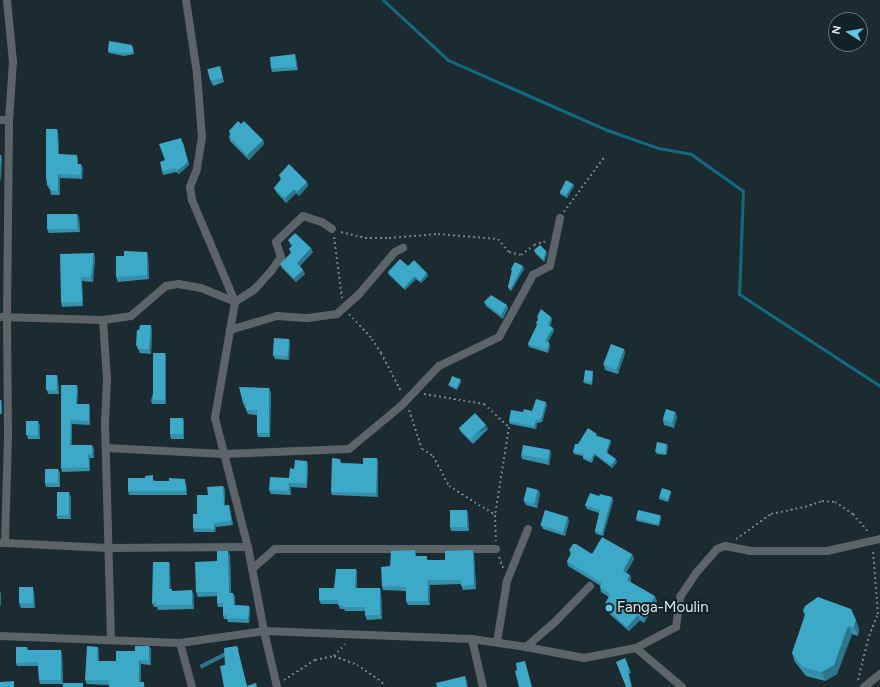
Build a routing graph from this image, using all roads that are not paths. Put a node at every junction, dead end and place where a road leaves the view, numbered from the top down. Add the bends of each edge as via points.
1 (7, 0) edge
2 (186, 0) edge
3 (0, 120) edge
4 (9, 120) junction
5 (560, 218) road end
6 (332, 229) road end
7 (403, 248) dead end
8 (235, 302) junction
9 (4, 317) edge
10 (103, 320) junction
11 (230, 330) junction
12 (106, 448) junction
13 (224, 454) junction
14 (528, 529) dead end
15 (877, 540) edge
16 (2, 543) edge
17 (248, 547) junction
18 (108, 548) junction
19 (496, 549) road end
20 (252, 569) junction
21 (590, 586) dead end
22 (264, 631) junction
23 (0, 636) edge
24 (111, 640) junction
25 (472, 640) junction
26 (497, 642) junction
27 (180, 643) junction
28 (526, 647) junction
29 (636, 648) junction
30 (880, 674) edge
31 (880, 683) edge
32 (276, 686) edge
33 (192, 687) edge
34 (483, 687) edge
35 (682, 687) edge
36 (864, 687) edge
37 (871, 687) edge

1 - 4 street via 13,62
2 - 8 street via 197,74 202,137 197,169 190,187 192,200
3 - 4 street
4 - 9 street
5 - 13 street via 550,266 533,275 499,337 439,366 409,398 349,449
6 - 8 street via 322,222 303,216 276,242 281,256 271,271 255,289
7 - 11 street via 394,252 360,293 336,314 308,318 277,316
8 - 10 street via 200,288 178,284 166,286 131,316
8 - 11 street
9 - 10 street
9 - 16 street via 8,433
10 - 12 street via 107,378
11 - 13 street via 215,418
12 - 13 street
12 - 18 street
13 - 17 street
14 - 26 street via 507,580
15 - 29 street via 827,551 750,551 725,546 717,549 680,597 676,627
16 - 18 street
17 - 18 street
17 - 20 street
18 - 24 street
19 - 20 street via 275,549
20 - 22 street
21 - 28 street
22 - 25 street
22 - 27 street
22 - 32 street
23 - 24 street
24 - 27 street
25 - 26 street
25 - 34 street
26 - 28 street
27 - 33 street
28 - 29 street via 584,658
29 - 35 street
30 - 36 street
31 - 37 street

